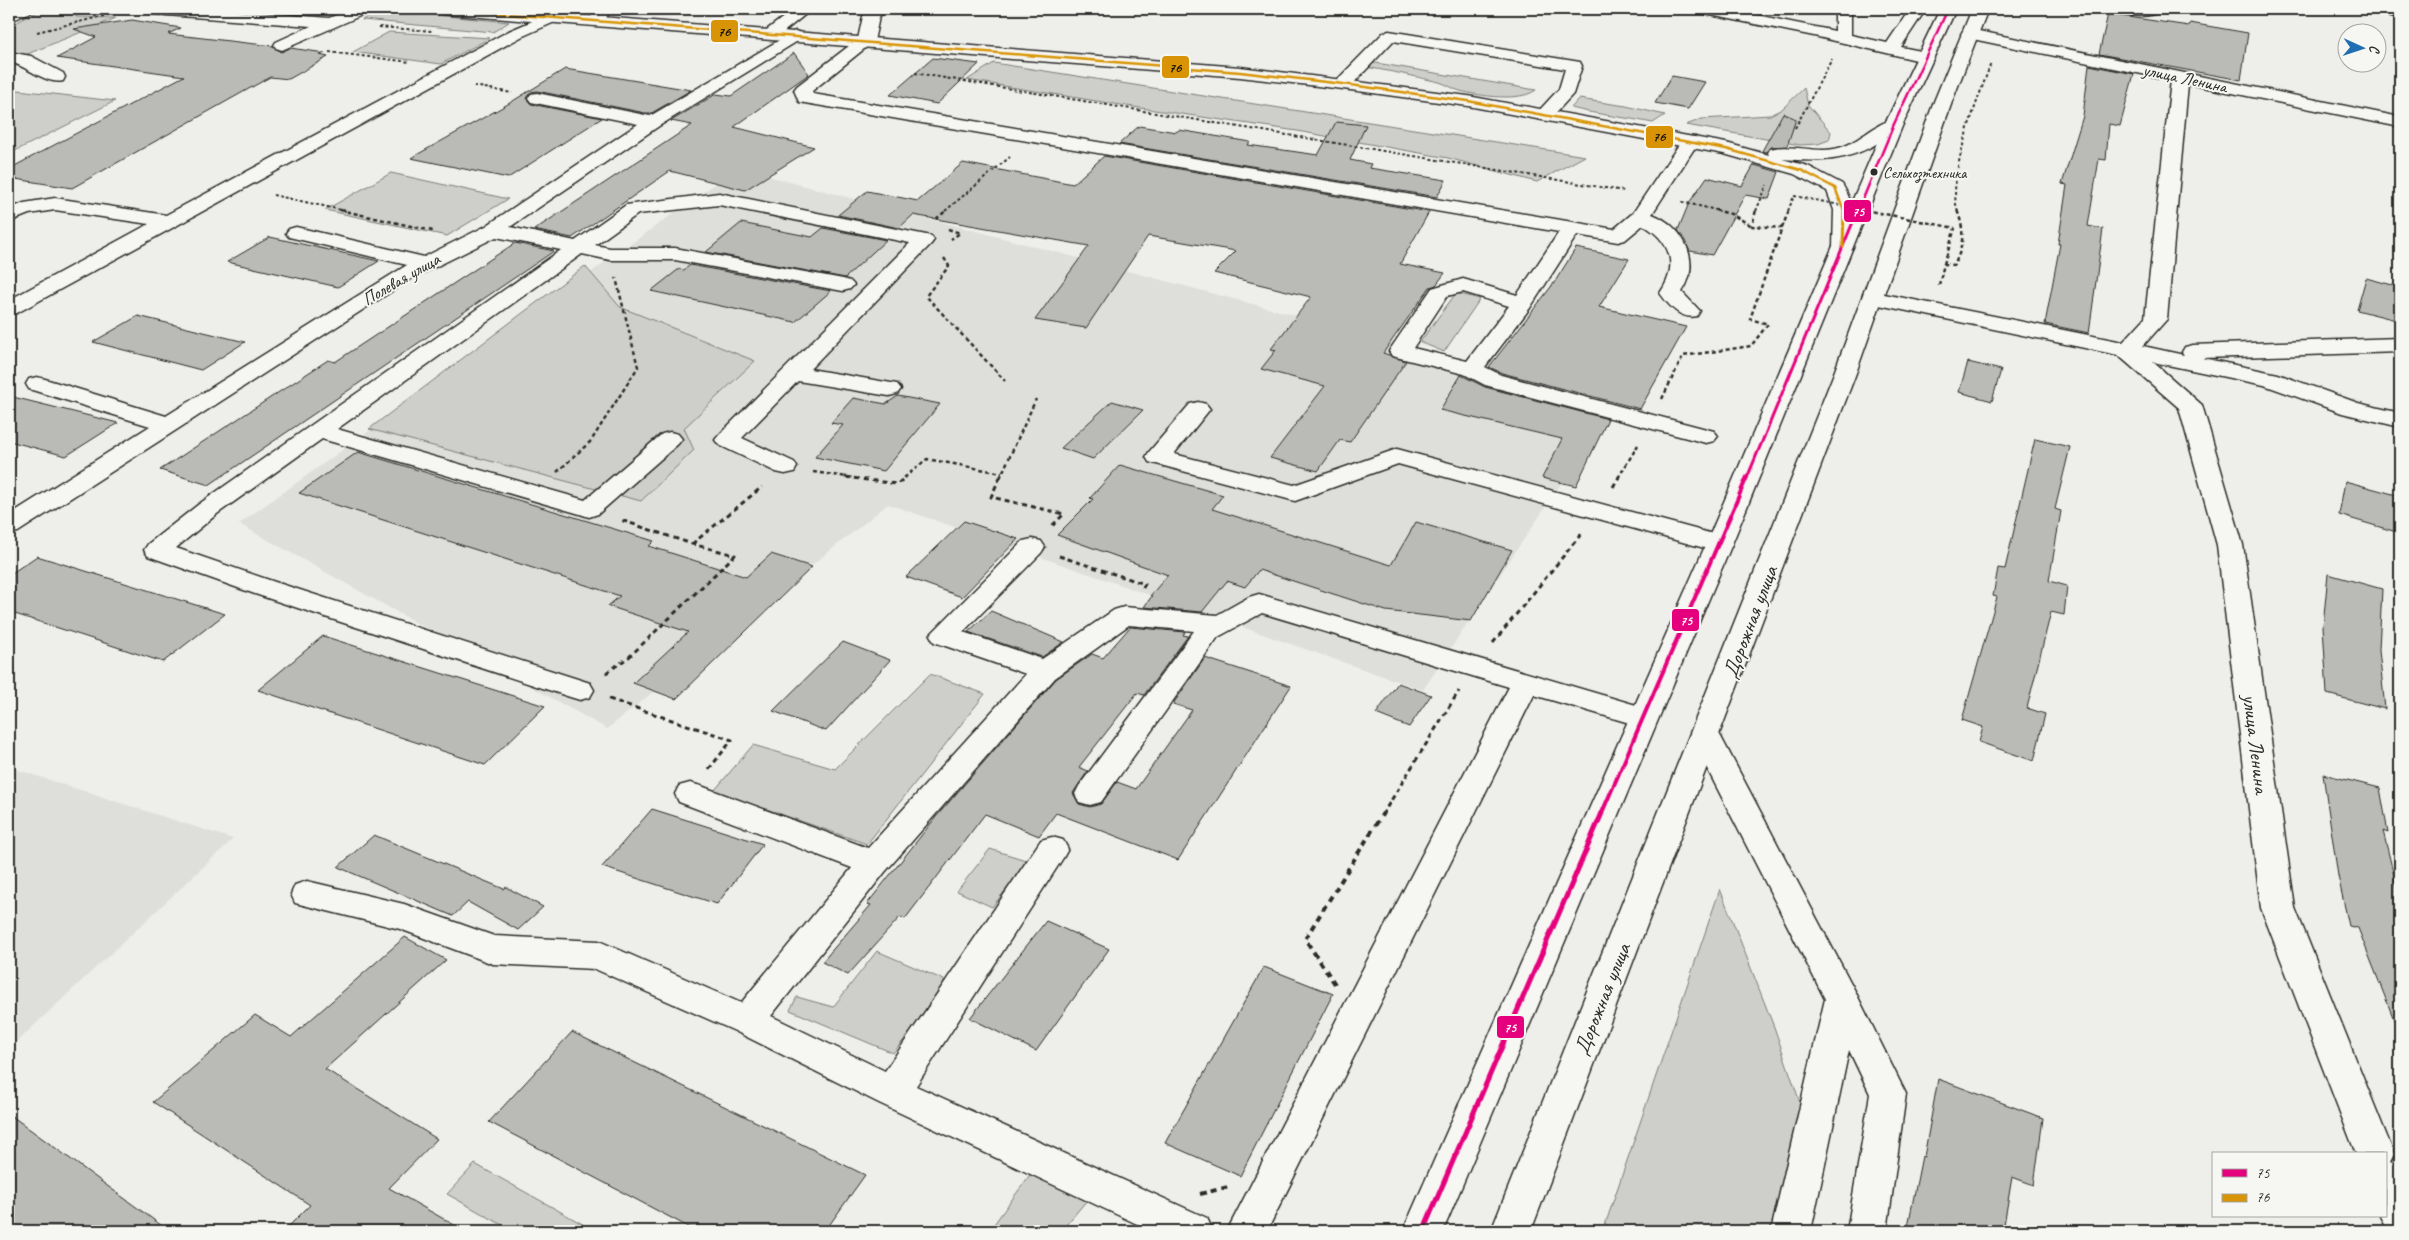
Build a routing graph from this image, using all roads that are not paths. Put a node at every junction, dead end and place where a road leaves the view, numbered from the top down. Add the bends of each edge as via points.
1 (25, 9) edge
2 (153, 9) edge
3 (363, 9) edge
4 (443, 9) edge
5 (804, 9) edge
6 (878, 9) edge
7 (1705, 9) edge
8 (1843, 9) edge
9 (1918, 9) edge
10 (1948, 9) edge
11 (1980, 9) edge
12 (2113, 9) edge
13 (2154, 9) edge
14 (2380, 9) edge
15 (2400, 13) edge
16 (600, 15) edge
17 (9, 17) edge
18 (551, 18) junction
19 (331, 23) junction
20 (1969, 34) junction
21 (770, 35) junction
22 (795, 36) junction
23 (1842, 39) junction
24 (866, 41) junction
25 (282, 46) dead end
26 (1891, 50) junction
27 (9, 57) edge
28 (1925, 57) junction
29 (57, 77) dead end
30 (2180, 77) junction
31 (1343, 84) junction
32 (537, 98) dead end
33 (1544, 114) junction
34 (653, 122) junction
35 (2400, 122) edge
36 (1894, 124) junction
37 (1690, 141) junction
38 (1726, 148) junction
39 (9, 216) edge
40 (1640, 217) junction
41 (168, 220) junction
42 (1572, 228) junction
43 (493, 230) junction
44 (296, 233) dead end
45 (1843, 246) junction
46 (581, 247) junction
47 (427, 264) junction
48 (843, 285) dead end
49 (1874, 298) junction
50 (1522, 303) junction
51 (9, 308) edge
52 (1689, 312) dead end
53 (2400, 345) edge
54 (2127, 351) junction
55 (1472, 369) junction
56 (793, 373) junction
57 (37, 384) dead end
58 (889, 390) dead end
59 (1198, 409) dead end
60 (2400, 420) edge
61 (170, 424) junction
62 (320, 431) junction
63 (1706, 436) dead end
64 (670, 439) dead end
65 (785, 467) road end
66 (9, 526) edge
67 (1719, 544) junction
68 (1032, 547) road end
69 (1222, 624) junction
70 (1045, 670) junction
71 (1526, 682) junction
72 (580, 690) road end
73 (1643, 717) junction
74 (1706, 737) junction
75 (690, 794) road end
76 (1090, 794) dead end
77 (1052, 849) dead end
78 (874, 863) junction
79 (308, 894) dead end
80 (1842, 998) junction
81 (747, 1021) junction
82 (892, 1092) junction
83 (2374, 1152) edge
84 (2386, 1180) edge
85 (2400, 1214) edge
86 (1193, 1231) edge
87 (1247, 1231) edge
88 (1423, 1231) edge
89 (1511, 1231) edge
90 (1791, 1231) edge
91 (1867, 1231) edge

1 - 17 main road
2 - 19 main road
3 - 19 main road
4 - 18 main road
5 - 21 main road
6 - 24 main road via 871,16
7 - 23 main road
8 - 23 main road
9 - 26 main road
10 - 28 main road
11 - 20 main road, Дорожная улица
12 - 13 main road via 2130,12
14 - 15 main road
16 - 18 main road
16 - 21 main road
18 - 41 main road via 515,34
19 - 25 main road
20 - 30 main road, улица Ленина
20 - 49 main road, Дорожная улица
21 - 22 main road
22 - 24 main road
22 - 34 main road, Полевая улица
23 - 26 main road
24 - 31 main road via 1240,72
24 - 42 main road via 803,90 805,98
26 - 28 main road
27 - 29 main road via 25,60
28 - 36 main road
30 - 35 main road, улица Ленина
30 - 54 main road via 2156,319
31 - 33 main road
31 - 33 main road via 1389,36 1574,66 1567,90
32 - 34 main road
33 - 37 main road
34 - 43 main road, Полевая улица
36 - 38 main road via 1856,150 1832,157
36 - 45 main road
37 - 38 main road
37 - 40 main road
38 - 45 main road via 1801,170 1835,188 1844,210
39 - 41 main road via 24,208 55,204
40 - 42 main road via 1618,236
40 - 52 main road via 1649,220 1674,240 1681,260 1681,274 1671,293
41 - 51 main road
42 - 50 main road
43 - 46 main road
43 - 47 main road, Полевая улица
44 - 47 main road
45 - 67 main road
46 - 48 main road via 610,254 676,254
46 - 56 main road via 633,209 719,199 931,238
46 - 62 main road
47 - 61 main road, Полевая улица via 402,276
49 - 54 main road, улица Ленина
49 - 74 main road, Дорожная улица
50 - 55 main road
50 - 55 main road via 1463,285 1439,292 1400,351
53 - 54 main road, улица Ленина via 2215,352
54 - 60 main road, улица Ленина via 2270,379 2350,408
54 - 83 main road, улица Ленина via 2190,405 2230,545 2278,908
55 - 63 main road via 1493,380
56 - 58 main road
56 - 65 main road via 727,440
57 - 61 main road
59 - 67 main road via 1158,457 1295,493 1397,456
61 - 66 main road, Полевая улица
62 - 64 main road via 588,509
62 - 72 main road via 208,509 157,550
67 - 73 main road
68 - 70 main road via 944,636
69 - 70 main road via 1124,616
69 - 71 main road via 1259,603
69 - 76 main road via 1208,631
70 - 78 main road
71 - 73 main road
71 - 87 main road
73 - 88 main road
74 - 80 main road
74 - 89 main road, Дорожная улица
75 - 78 main road
77 - 82 main road
78 - 81 main road
79 - 81 main road via 404,917 493,950 599,955
80 - 90 main road
80 - 91 main road via 1888,1094
81 - 82 main road
82 - 86 main road
84 - 85 main road

